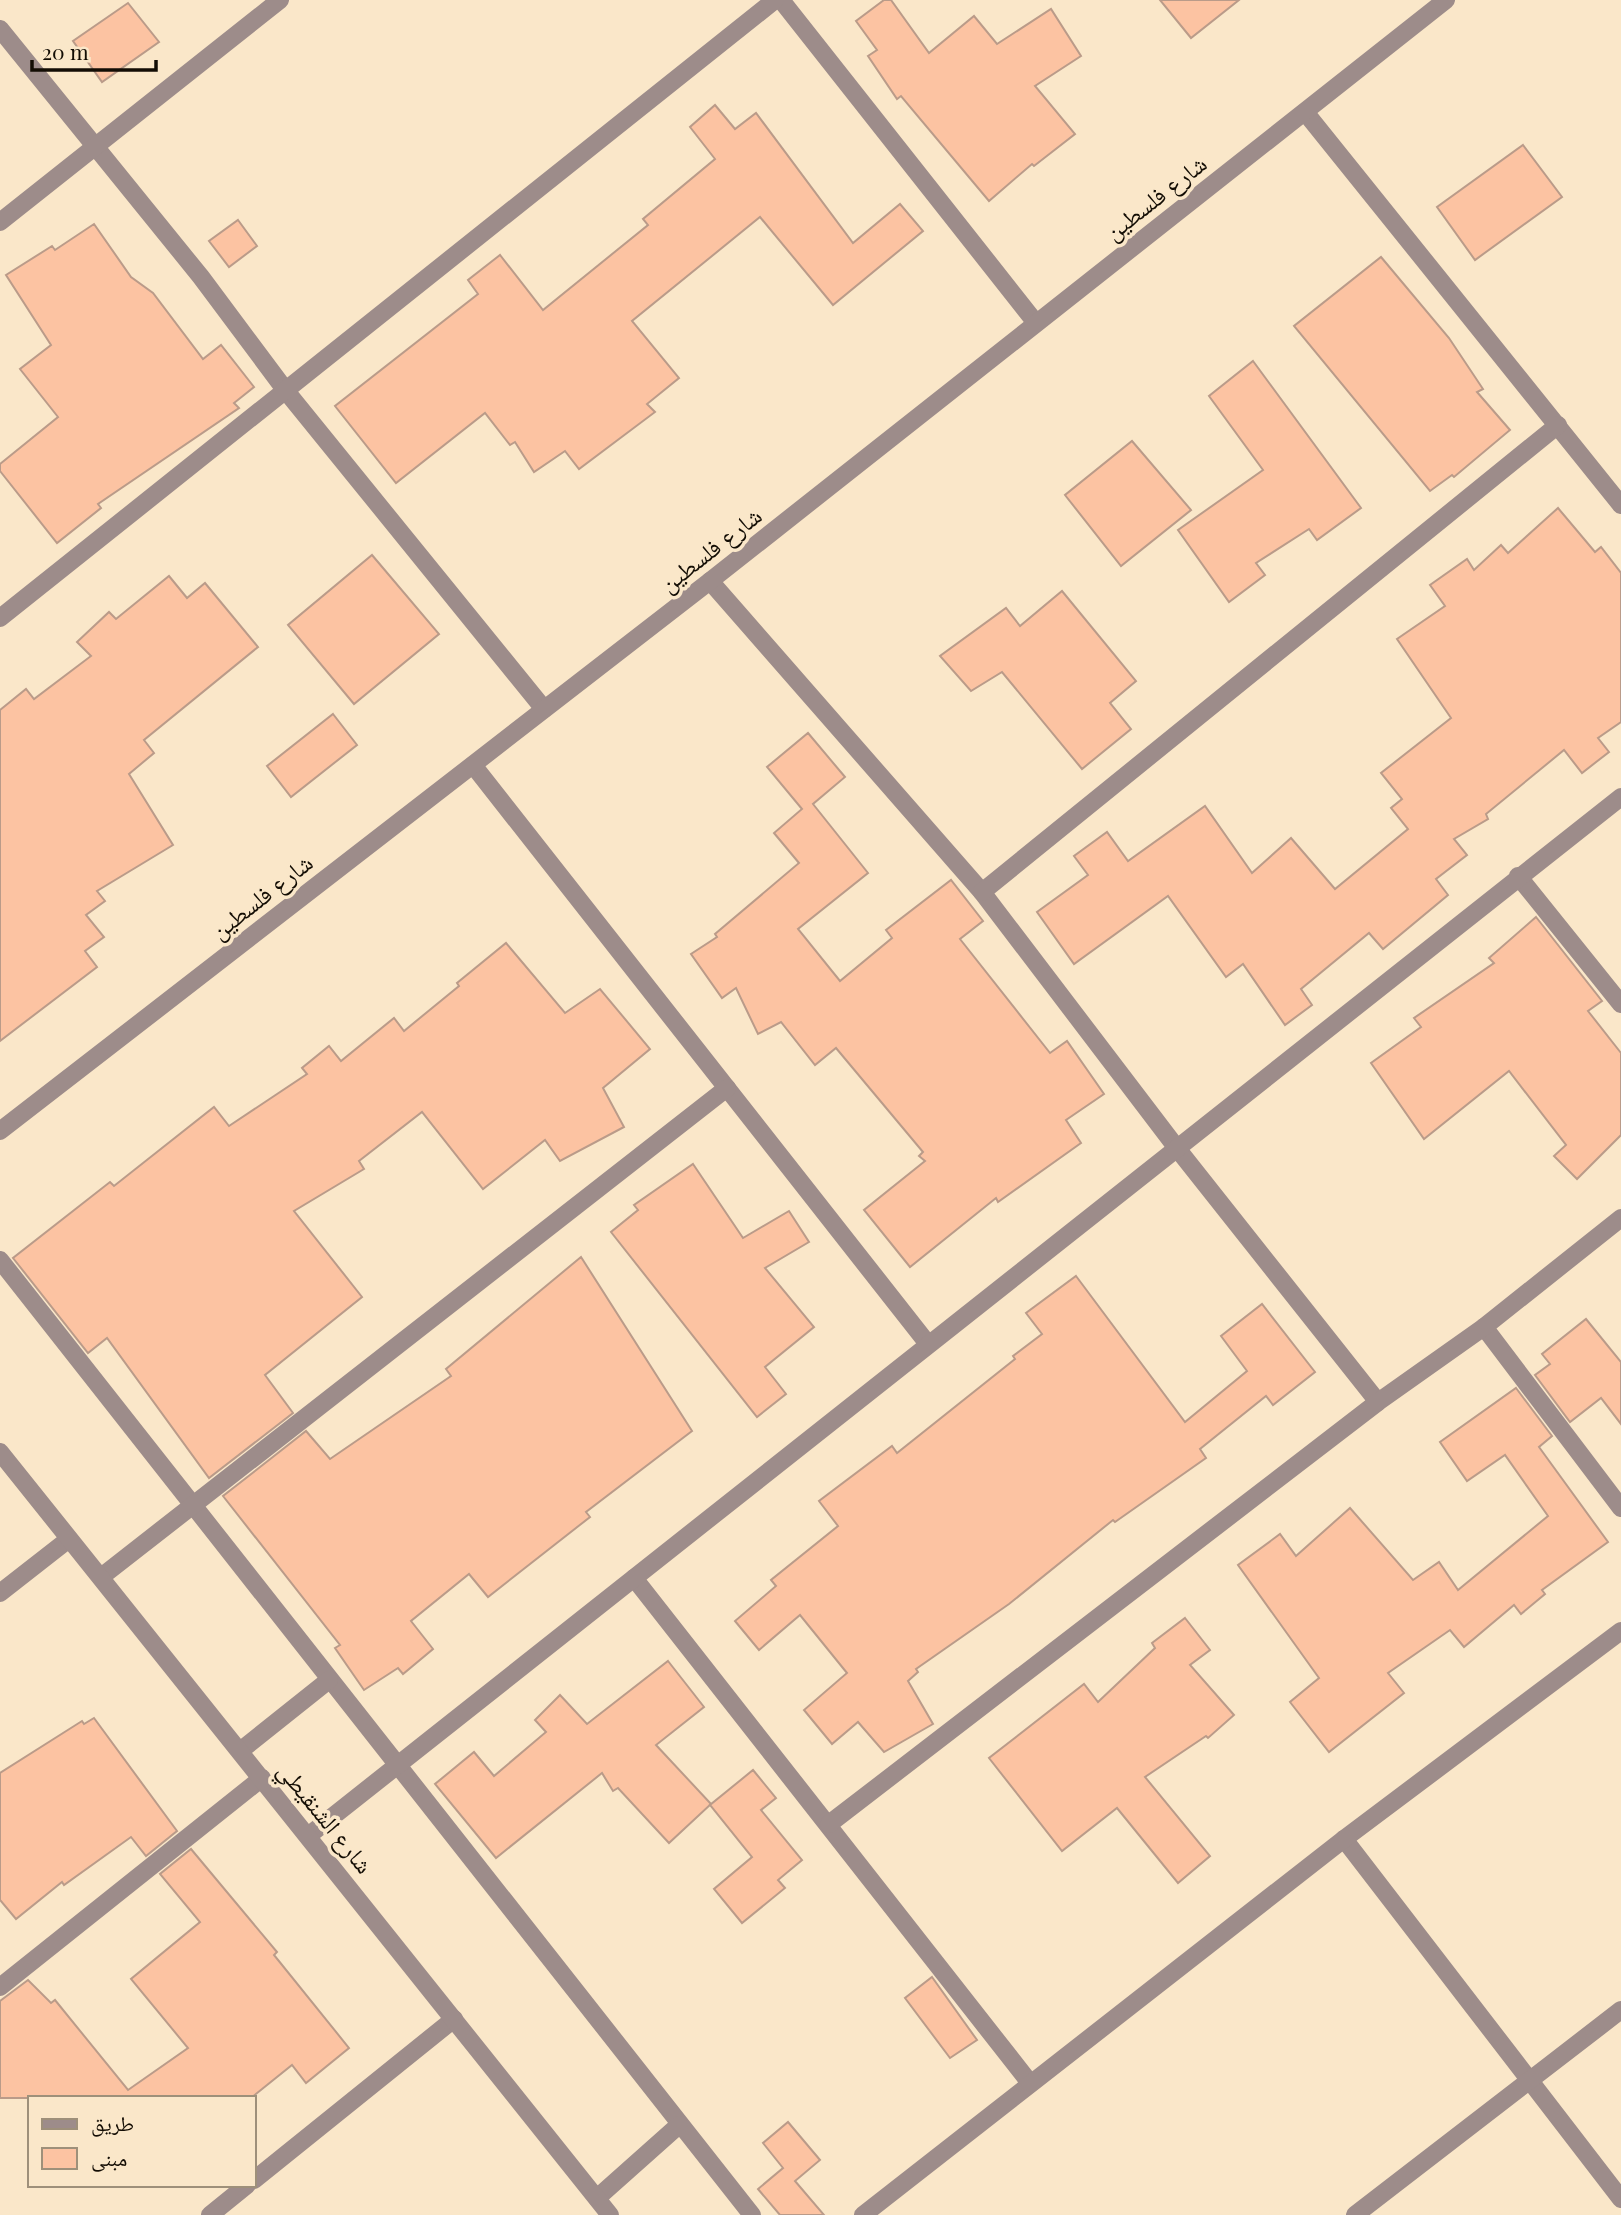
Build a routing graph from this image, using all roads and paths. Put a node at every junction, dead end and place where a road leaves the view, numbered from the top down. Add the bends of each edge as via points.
1 (280, 0) edge
2 (775, 0) edge
3 (781, 0) edge
4 (1446, 0) edge
5 (0, 29) edge
6 (1306, 112) junction
7 (95, 148) junction
8 (0, 222) edge
9 (1036, 324) junction
10 (286, 391) junction
11 (1558, 425) junction
12 (1621, 505) edge
13 (710, 582) junction
14 (0, 618) edge
15 (544, 709) junction
16 (473, 765) junction
17 (1621, 797) edge
18 (1518, 876) junction
19 (982, 892) junction
20 (1621, 1004) edge
21 (727, 1088) junction
22 (0, 1131) edge
23 (1176, 1147) junction
24 (1621, 1219) edge
25 (0, 1260) edge
26 (1484, 1327) junction
27 (929, 1344) junction
28 (1378, 1402) junction
29 (0, 1452) edge
30 (194, 1502) junction
31 (1621, 1508) edge
32 (69, 1539) junction
33 (101, 1577) junction
34 (635, 1578) junction
35 (0, 1593) edge
36 (1621, 1631) edge
37 (329, 1680) junction
38 (240, 1751) junction
39 (396, 1767) junction
40 (262, 1778) junction
41 (829, 1825) junction
42 (309, 1836) junction
43 (1344, 1839) junction
44 (0, 1987) edge
45 (1621, 2010) edge
46 (454, 2019) junction
47 (1530, 2081) junction
48 (1030, 2083) junction
49 (679, 2125) junction
50 (256, 2178) edge
51 (245, 2187) edge
52 (597, 2198) junction
53 (1621, 2199) edge
54 (210, 2215) edge
55 (610, 2215) edge
56 (752, 2215) edge
57 (863, 2215) edge
58 (1355, 2215) edge

1 - 7 street
2 - 10 street
3 - 9 street
4 - 6 street, شارع فلسطين
5 - 7 street
6 - 9 street, شارع فلسطين
6 - 11 street
7 - 8 street
7 - 10 street via 201,277
9 - 13 street, شارع فلسطين
10 - 14 street
10 - 15 street
11 - 12 street
11 - 19 street
13 - 15 street, شارع فلسطين
13 - 19 street
15 - 16 street, شارع فلسطين
16 - 21 street
16 - 22 street, شارع فلسطين
17 - 18 street
18 - 20 street
18 - 23 street
19 - 23 street
21 - 27 street
21 - 30 street
23 - 27 street
23 - 28 street
24 - 26 street
25 - 30 street
26 - 28 street
26 - 31 street
27 - 34 street
28 - 41 street
29 - 32 street, شارع الشنقيطي
30 - 33 street
30 - 37 street
32 - 33 street, شارع الشنقيطي
32 - 35 street
33 - 38 street, شارع الشنقيطي
34 - 39 street
34 - 41 street
36 - 43 street
37 - 38 street
37 - 39 street
38 - 40 street, شارع الشنقيطي
39 - 42 street
39 - 49 street
40 - 42 street, شارع الشنقيطي
40 - 44 street
41 - 48 street
42 - 46 street, شارع الشنقيطي
43 - 47 street
43 - 48 street
45 - 47 street
46 - 50 street
46 - 52 street, شارع الشنقيطي
47 - 53 street
47 - 58 street
48 - 57 street
49 - 52 street
49 - 56 street
51 - 54 street
52 - 55 street, شارع الشنقيطي

